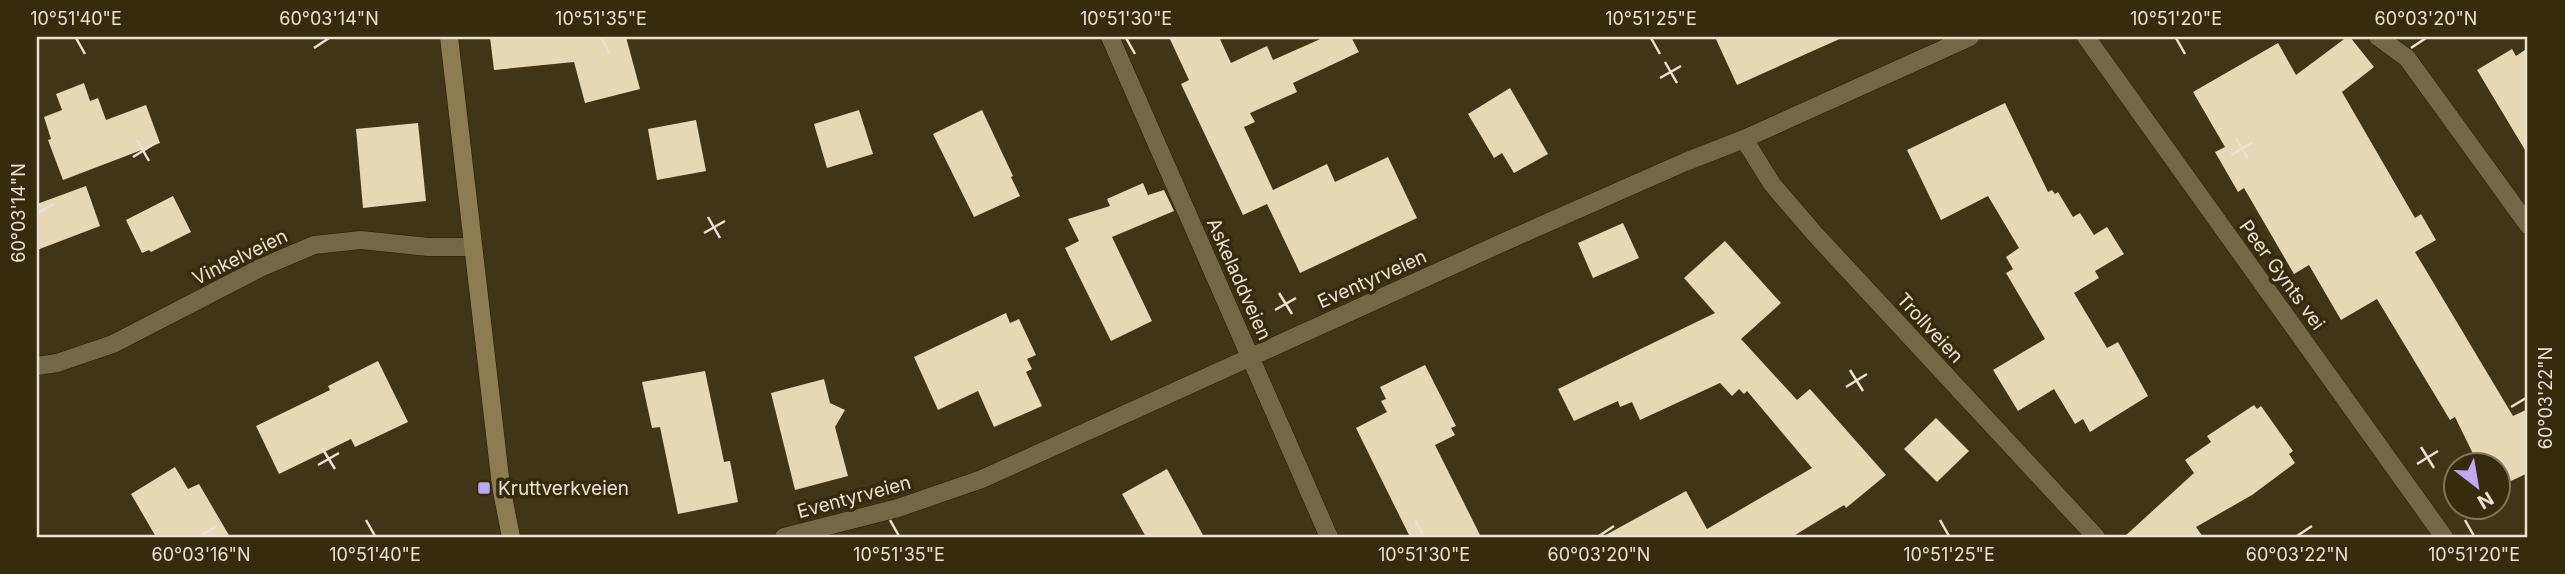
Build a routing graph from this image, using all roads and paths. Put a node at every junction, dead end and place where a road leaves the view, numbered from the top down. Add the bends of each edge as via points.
1 (449, 37) edge
2 (1110, 37) edge
3 (1970, 37) edge
4 (2086, 37) edge
5 (2378, 37) edge
6 (1744, 139) junction
7 (2528, 225) edge
8 (473, 247) junction
9 (1250, 358) junction
10 (37, 366) edge
11 (511, 537) edge
12 (785, 537) edge
13 (1329, 537) edge
14 (2096, 537) edge
15 (2444, 537) edge

1 - 8 street
2 - 9 street, Askeladdveien
3 - 6 street, Eventyrveien
4 - 15 street, Peer Gynts vei
5 - 7 street via 2407,58
6 - 9 street, Eventyrveien via 1516,236
6 - 14 street, Trollveien via 1772,184 1814,233
8 - 10 street, Vinkelveien via 361,240 314,245 113,344
8 - 11 street
9 - 12 street, Eventyrveien via 957,489
9 - 13 street, Askeladdveien

